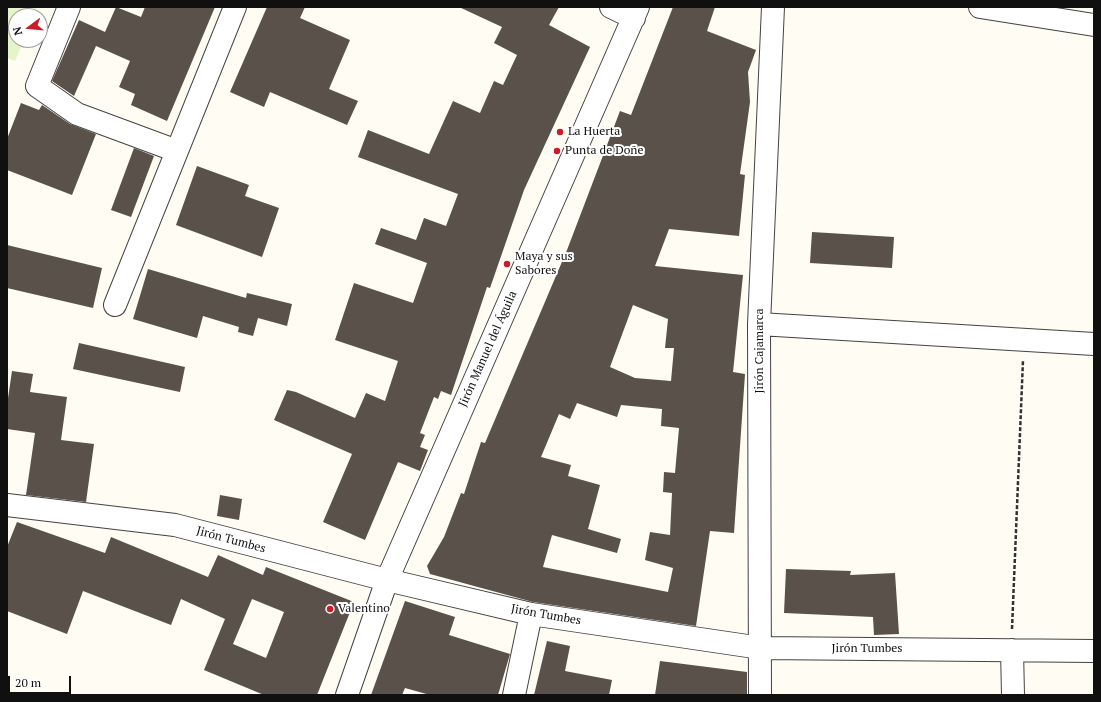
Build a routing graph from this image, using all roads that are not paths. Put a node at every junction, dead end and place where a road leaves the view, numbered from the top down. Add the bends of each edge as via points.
1 (68, 7) edge
2 (235, 7) edge
3 (610, 7) edge
4 (773, 7) edge
5 (980, 7) edge
6 (636, 13) edge
7 (1094, 25) edge
8 (176, 151) junction
9 (115, 305) dead end
10 (759, 324) junction
11 (1094, 344) edge
12 (7, 505) edge
13 (387, 580) junction
14 (531, 614) junction
15 (761, 648) junction
16 (1012, 650) junction
17 (1094, 651) edge
18 (346, 695) edge
19 (514, 695) edge
20 (760, 695) edge
21 (1012, 695) edge

1 - 8 street via 37,86 77,114
2 - 8 street
3 - 6 street
4 - 10 street, Jirón Cajamarca
5 - 7 street
6 - 13 street, Jirón Manuel del Águila
8 - 9 street
10 - 11 street
10 - 15 street, Jirón Cajamarca
12 - 13 street, Jirón Tumbes via 175,525
13 - 14 street, Jirón Tumbes
13 - 18 street, Jirón Manuel del Águila
14 - 15 street, Jirón Tumbes
14 - 19 street
15 - 16 street, Jirón Tumbes
15 - 20 street, Jirón Cajamarca
16 - 17 street, Jirón Tumbes
16 - 21 street

